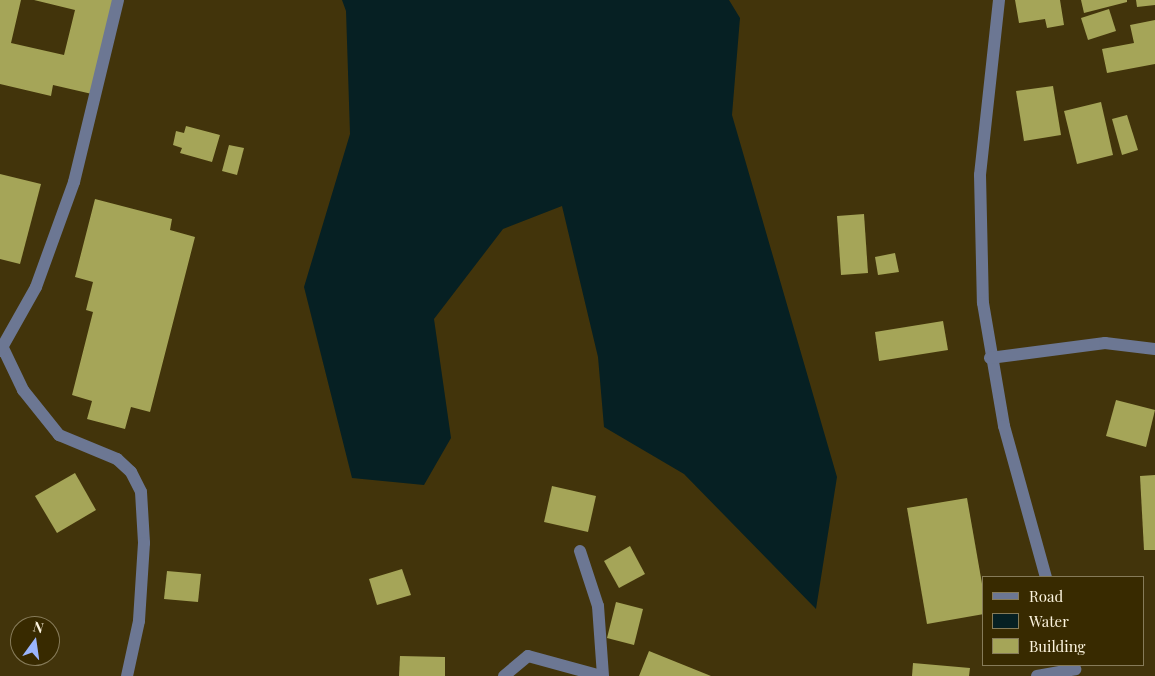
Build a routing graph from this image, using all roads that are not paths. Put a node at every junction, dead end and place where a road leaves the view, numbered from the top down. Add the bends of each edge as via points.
1 (118, 0) edge
2 (999, 0) edge
3 (2, 349) edge
4 (1155, 349) edge
5 (990, 358) junction
6 (580, 550) dead end
7 (1046, 576) edge
8 (1075, 670) edge
9 (127, 676) edge
10 (504, 676) edge
11 (602, 676) edge
12 (1037, 676) edge

1 - 3 street via 74,182 36,287
2 - 5 street via 980,175 982,303
3 - 9 street via 23,390 59,435 117,459 131,472 141,492 144,543 139,621
4 - 5 street via 1105,343
5 - 7 street via 1004,426
6 - 11 street via 598,606
8 - 12 street
10 - 11 street via 528,656

